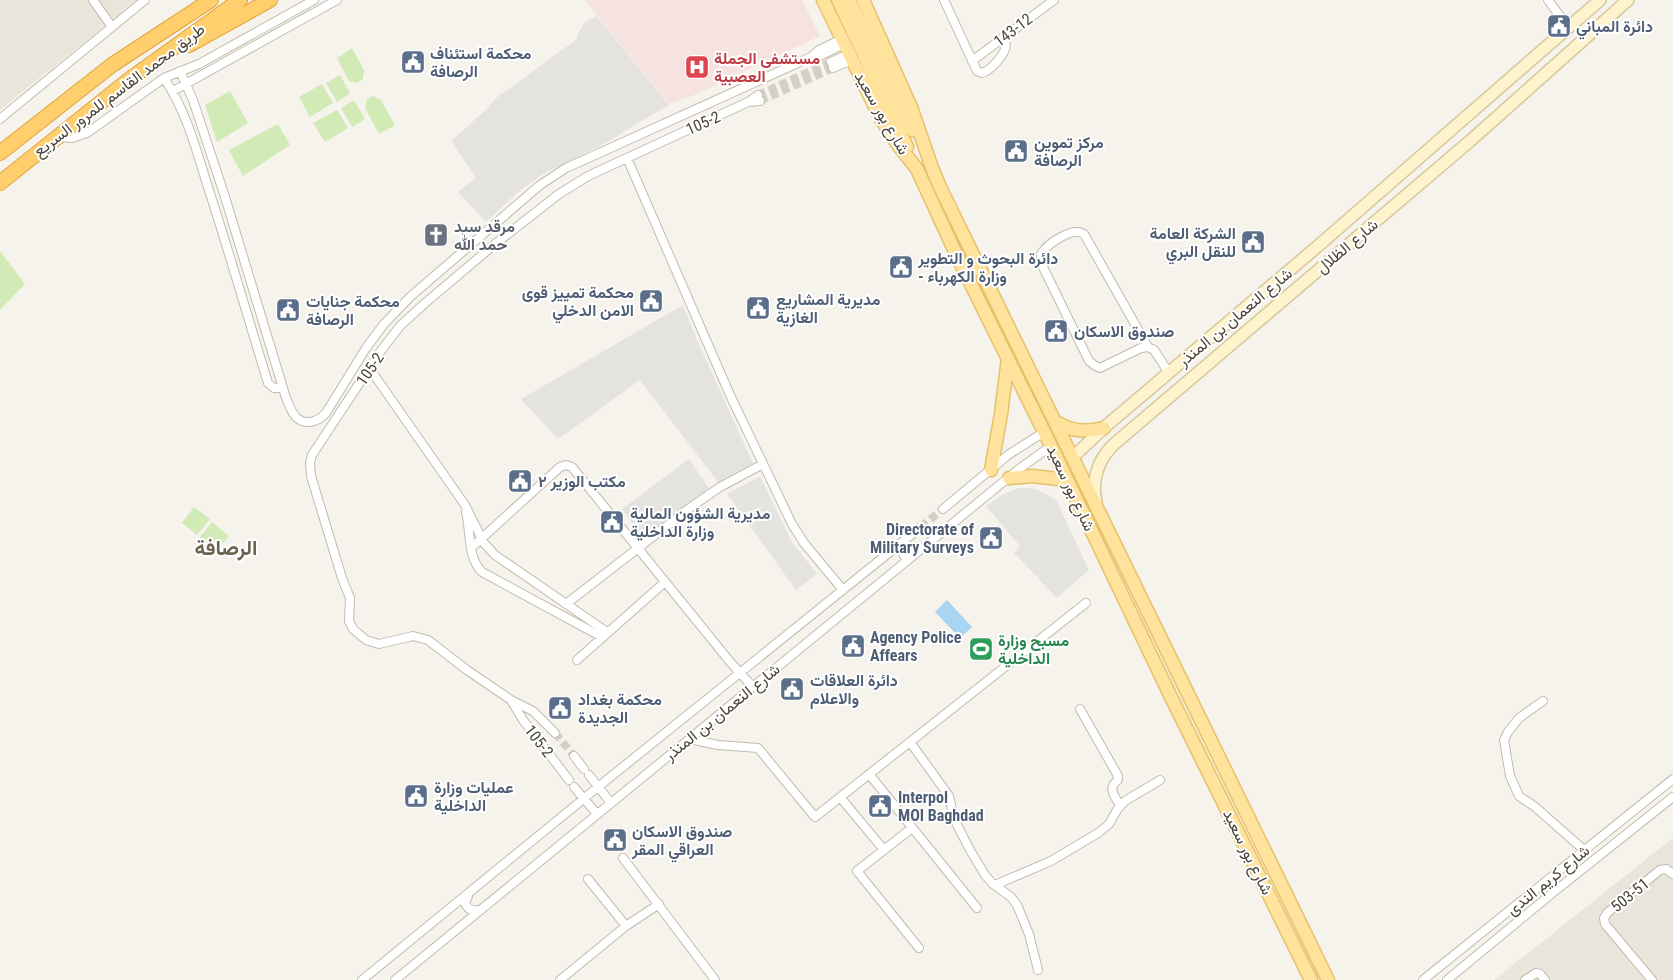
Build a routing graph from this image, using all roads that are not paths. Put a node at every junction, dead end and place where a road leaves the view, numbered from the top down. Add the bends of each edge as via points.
1 (93, 0) edge
2 (145, 0) edge
3 (194, 0) edge
4 (211, 0) edge
5 (240, 0) edge
6 (270, 0) edge
7 (314, 0) edge
8 (337, 0) edge
9 (823, 0) edge
10 (838, 0) edge
11 (849, 0) edge
12 (863, 0) edge
13 (944, 0) edge
14 (1054, 0) edge
15 (1548, 0) edge
16 (1600, 0) edge
17 (1628, 0) edge
18 (112, 27) junction
19 (1568, 27) junction
20 (1003, 37) junction
21 (1551, 42) junction
22 (847, 49) junction
23 (1564, 57) junction
24 (972, 61) junction
25 (112, 65) junction
26 (832, 65) tunnel mouth
27 (180, 71) junction
28 (164, 78) junction
29 (130, 79) junction
30 (186, 84) junction
31 (173, 91) junction
32 (759, 98) tunnel mouth
33 (193, 100) junction
34 (180, 106) junction
35 (0, 119) edge
36 (56, 137) junction
37 (0, 153) edge
38 (626, 158) junction
39 (932, 168) junction
40 (917, 169) junction
41 (0, 182) edge
42 (1371, 200) junction
43 (1383, 215) junction
44 (1318, 246) junction
45 (240, 250) junction
46 (228, 254) junction
47 (1330, 260) junction
48 (1148, 347) junction
49 (1008, 358) junction
50 (370, 369) junction
51 (1172, 370) junction
52 (1189, 380) junction
53 (282, 388) junction
54 (1058, 424) junction
55 (1104, 428) junction
56 (1044, 432) junction
57 (1051, 446) junction
58 (1074, 456) junction
59 (763, 464) junction
60 (990, 470) junction
61 (1009, 478) junction
62 (1067, 480) junction
63 (461, 498) junction
64 (1096, 506) junction
65 (943, 509) tunnel mouth
66 (921, 526) tunnel mouth
67 (481, 539) junction
68 (896, 547) junction
69 (471, 548) junction
70 (638, 548) junction
71 (907, 561) junction
72 (665, 582) junction
73 (843, 590) junction
74 (1086, 603) dead end
75 (566, 604) junction
76 (604, 635) junction
77 (577, 660) dead end
78 (740, 673) junction
79 (753, 687) junction
80 (511, 700) junction
81 (1543, 701) dead end
82 (1080, 709) dead end
83 (540, 716) junction
84 (527, 726) junction
85 (555, 733) tunnel mouth
86 (690, 739) junction
87 (910, 742) junction
88 (574, 756) tunnel mouth
89 (869, 774) junction
90 (1673, 779) edge
91 (1160, 780) dead end
92 (598, 787) junction
93 (840, 797) junction
94 (1673, 797) edge
95 (584, 799) junction
96 (611, 802) junction
97 (1120, 806) junction
98 (597, 814) junction
99 (912, 828) junction
100 (884, 850) junction
101 (1584, 850) junction
102 (623, 858) dead end
103 (1673, 874) edge
104 (588, 879) dead end
105 (995, 885) junction
106 (1543, 885) junction
107 (468, 894) junction
108 (1550, 895) junction
109 (658, 904) junction
110 (977, 908) dead end
111 (479, 910) junction
112 (626, 926) junction
113 (919, 948) dead end
114 (1038, 970) dead end
115 (563, 979) edge
116 (362, 980) edge
117 (395, 980) edge
118 (715, 980) edge
119 (1311, 980) edge
120 (1328, 980) edge
121 (1423, 980) edge
122 (1447, 980) edge
123 (1525, 980) edge
124 (1545, 980) edge
125 (1652, 980) edge

1 - 18 street
2 - 18 street
3 - 25 highway
4 - 25 highway, طريق محمد القاسم للمرور السريع
5 - 29 highway, طريق محمد القاسم للمرور السريع
6 - 29 highway
7 - 27 street via 199,64
8 - 30 street
9 - 22 main road, شارع بور سعيد
10 - 40 main road
11 - 39 main road
12 - 39 main road, شارع بور سعيد via 917,122
13 - 24 street
14 - 20 street, 143-12
15 - 19 street
16 - 19 street, شارع النعمان بن المنذر
17 - 23 street, شارع الظلال
18 - 35 street
19 - 21 street, شارع النعمان بن المنذر
20 - 24 street, 143-12
20 - 24 street via 1004,52 987,72 977,71
21 - 23 street
21 - 42 street, شارع النعمان بن المنذر
22 - 26 street
22 - 40 main road, شارع بور سعيد via 889,132
22 - 53 street via 819,50 811,57 548,178 397,311 366,348 320,419 307,422 295,416
23 - 43 street, شارع الظلال
25 - 37 highway, طريق محمد القاسم للمرور السريع
27 - 28 street
27 - 30 street
28 - 31 street
28 - 36 street via 88,133 72,138
29 - 36 highway, طريق محمد القاسم للمرور السريع
30 - 31 street
30 - 33 street
31 - 34 street
32 - 38 street, 105-2
33 - 34 street
33 - 45 street
34 - 46 street
36 - 41 highway, طريق محمد القاسم للمرور السريع
38 - 50 street, 105-2 via 568,188 488,250 408,318
38 - 59 street
39 - 54 main road, شارع بور سعيد
40 - 49 main road, شارع بور سعيد
42 - 43 street
42 - 44 street, شارع النعمان بن المنذر
43 - 47 street, شارع الظلال
44 - 47 street
44 - 51 street, شارع النعمان بن المنذر
45 - 46 street
45 - 53 street
46 - 53 street via 268,383 274,388
47 - 52 street, شارع الظلال
48 - 48 street via 1084,234 1074,232 1046,246 1041,254 1042,265 1094,366 1100,368
48 - 51 street
49 - 56 main road, شارع بور سعيد
49 - 60 main road
50 - 63 street
50 - 80 street, 105-2 via 314,451 310,468 350,598 351,625 372,643 385,644 413,636 428,640
51 - 52 street
51 - 55 street, شارع النعمان بن المنذر
52 - 64 street, شارع الظلال via 1103,456 1094,484
54 - 55 main road via 1079,431
54 - 58 main road, شارع بور سعيد
55 - 58 street, شارع النعمان بن المنذر
56 - 57 main road, شارع بور سعيد
56 - 60 street via 1019,446
57 - 61 street, شارع النعمان بن المنذر
57 - 62 main road, شارع بور سعيد
58 - 64 main road, شارع بور سعيد
59 - 70 street via 710,494
59 - 73 street via 799,537
60 - 65 street
61 - 62 main road via 1032,476
61 - 71 street, شارع النعمان بن المنذر
62 - 119 main road, شارع بور سعيد
63 - 67 street
63 - 69 street via 469,522
64 - 120 main road, شارع بور سعيد
66 - 68 street, شارع النعمان بن المنذر
67 - 69 street
67 - 70 street via 566,465 574,468
67 - 75 street via 495,555
68 - 71 street
68 - 73 street, شارع النعمان بن المنذر
69 - 76 street via 474,561 482,572
70 - 72 street
70 - 75 street
71 - 79 street, شارع النعمان بن المنذر
72 - 76 street
72 - 78 street
73 - 78 street, شارع النعمان بن المنذر
74 - 87 street
75 - 76 street
76 - 77 street
78 - 79 street
78 - 92 street, شارع النعمان بن المنذر
79 - 86 street, شارع النعمان بن المنذر
80 - 83 street, 105-2
80 - 84 street, 105-2
81 - 101 street via 1520,718 1504,740 1510,776 1519,796
82 - 97 street via 1118,776 1112,790
83 - 84 street
83 - 85 street, 105-2
84 - 95 street, 105-2
86 - 93 street via 758,748 815,817
86 - 96 street, شارع النعمان بن المنذر
87 - 89 street
87 - 105 street via 952,800 954,819 985,875
88 - 92 street, 105-2
89 - 93 street
89 - 99 street
90 - 101 street, شارع كريم الندى
91 - 97 street
92 - 95 street, شارع النعمان بن المنذر
92 - 96 street, 105-2
93 - 100 street
94 - 108 street, شارع كريم الندى
95 - 98 street, 105-2
95 - 107 street, شارع النعمان بن المنذر
96 - 98 street, شارع النعمان بن المنذر
97 - 105 street via 1109,824 1098,833 1051,861
98 - 111 street, شارع النعمان بن المنذر
99 - 100 street
99 - 110 street
100 - 113 street via 858,871
101 - 106 street, شارع كريم الندى
102 - 109 street
103 - 125 street, 503-51 via 1666,869 1660,870 1604,918 1605,924
104 - 112 street
105 - 114 street via 1017,905 1029,934
106 - 108 street
106 - 121 street, شارع كريم الندى
107 - 111 street via 465,900 467,907
107 - 116 street, شارع النعمان بن المنذر
108 - 122 street, شارع كريم الندى
109 - 112 street
109 - 118 street
111 - 117 street, شارع النعمان بن المنذر
112 - 115 street
123 - 124 street via 1536,973

